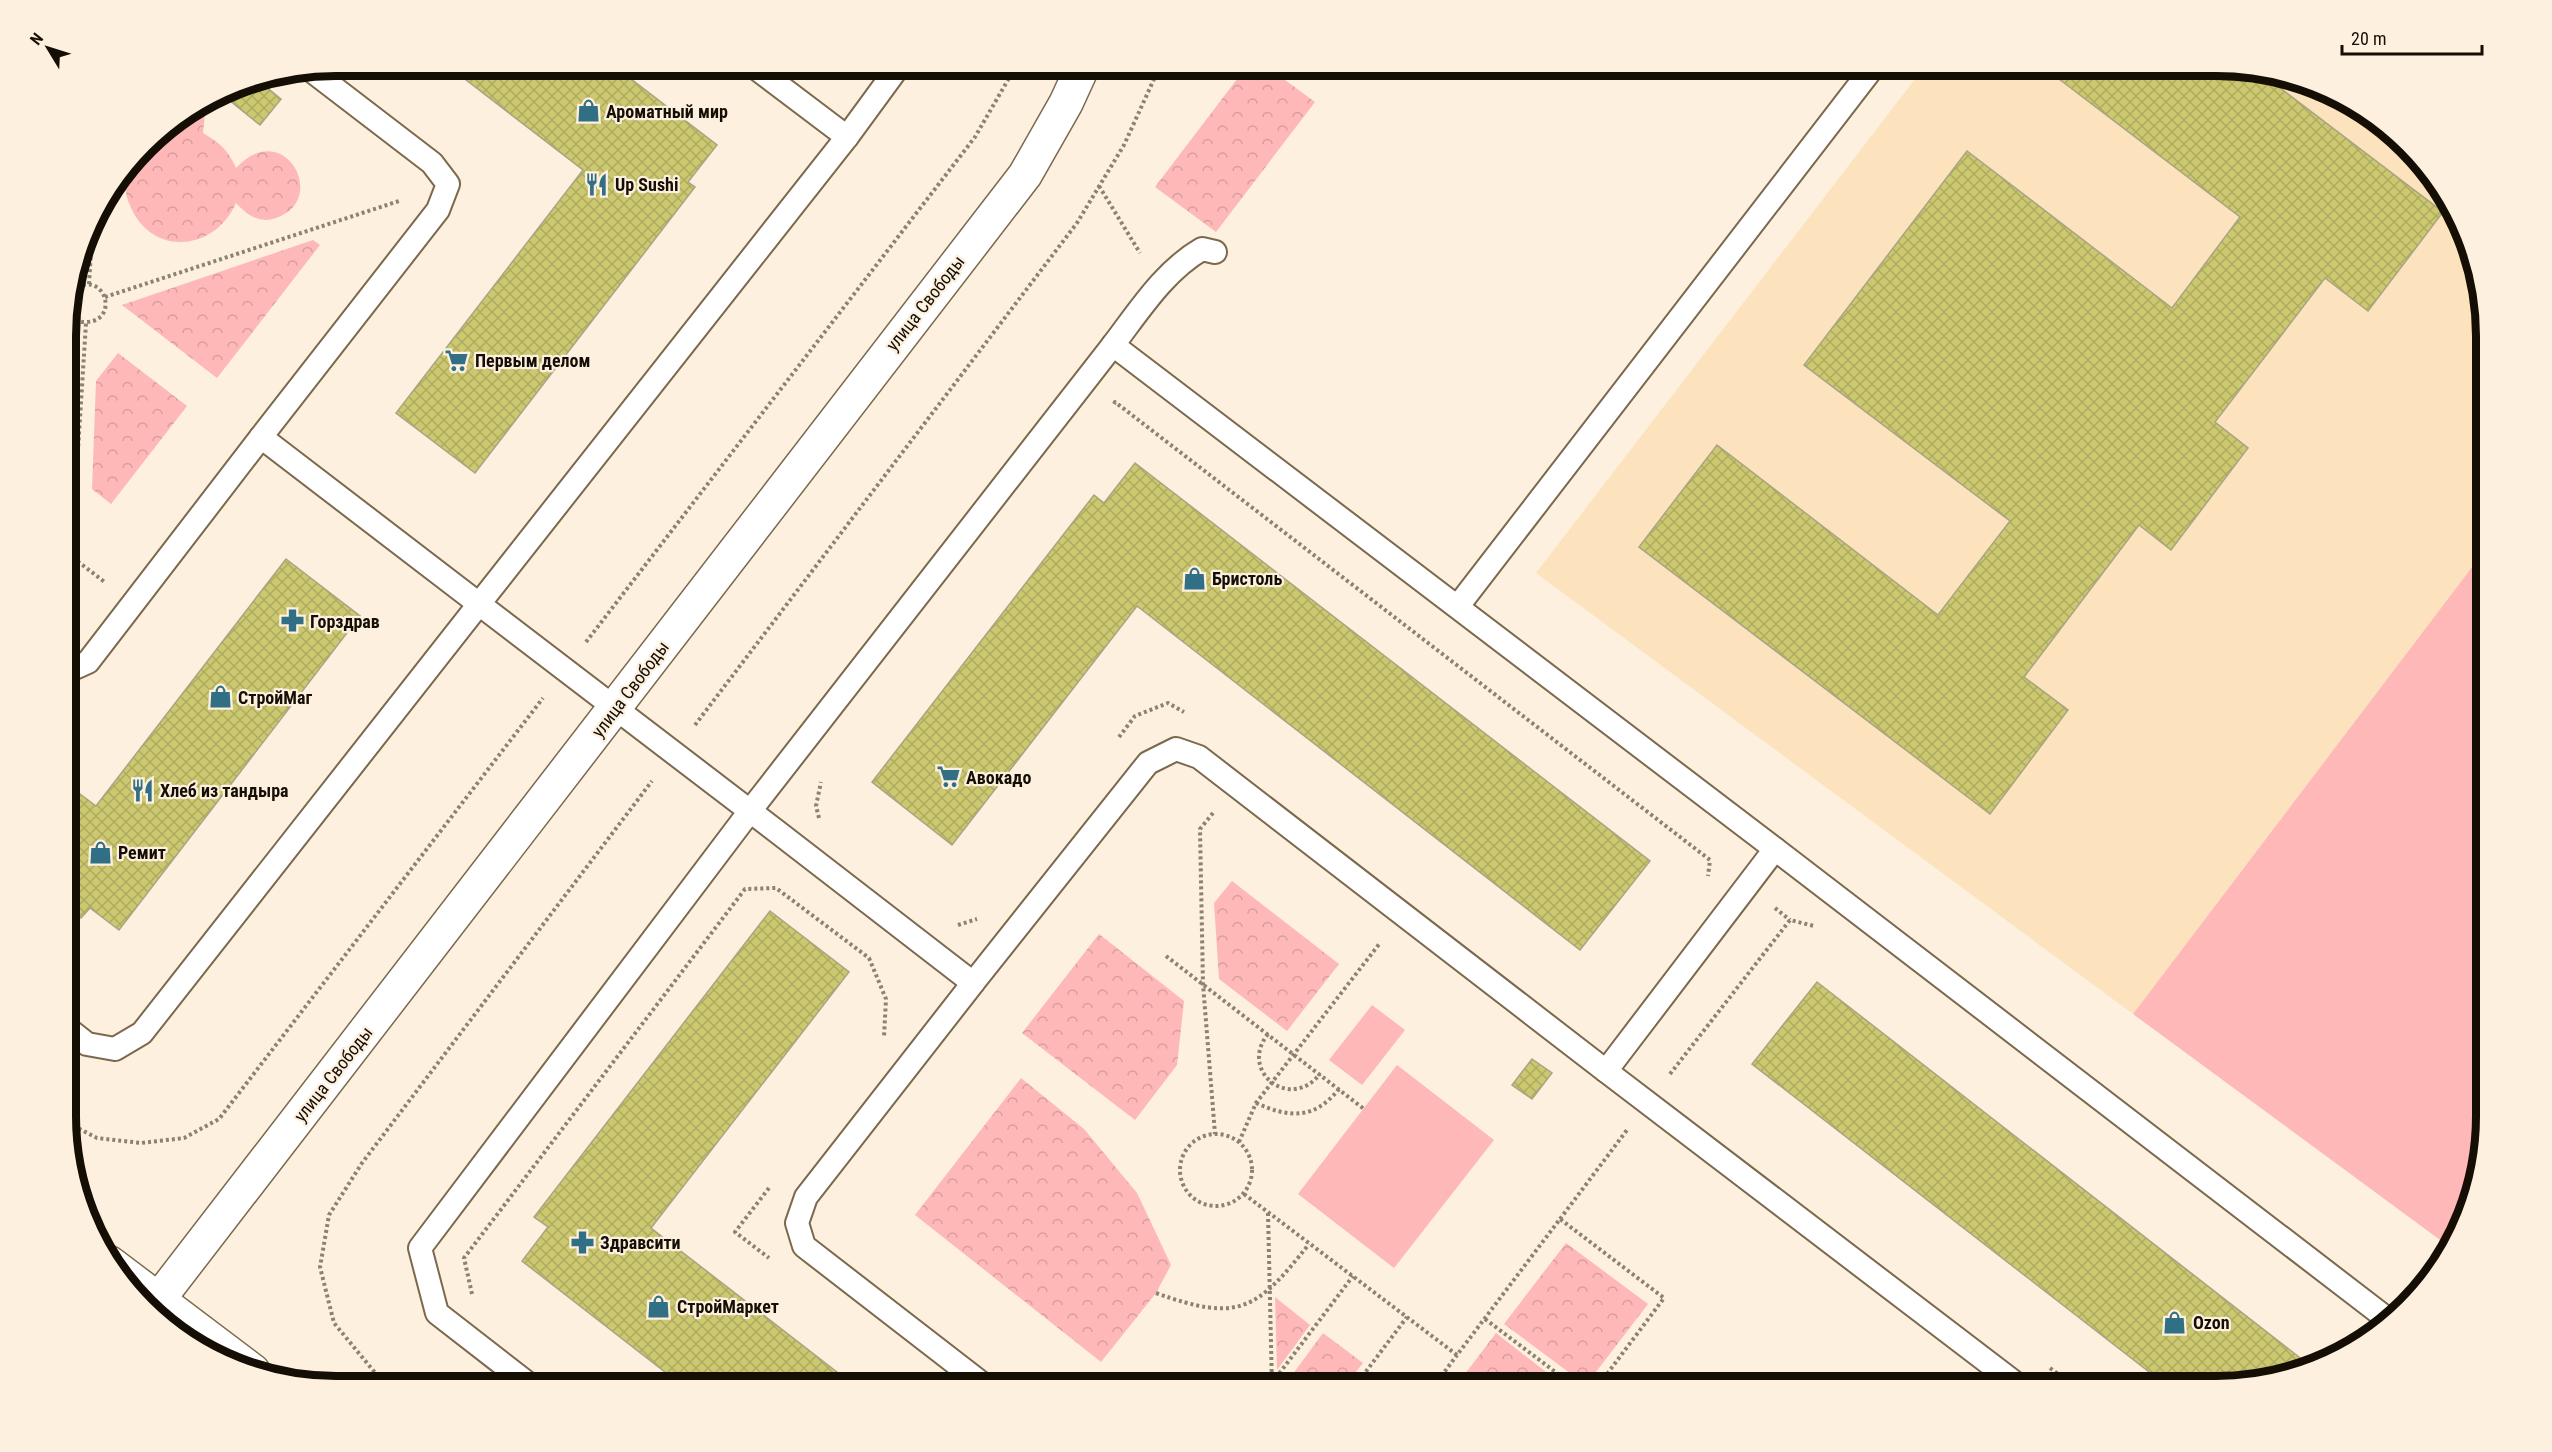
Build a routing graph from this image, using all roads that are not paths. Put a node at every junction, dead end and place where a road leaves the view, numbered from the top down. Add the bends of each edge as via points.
1 (766, 76) edge
2 (892, 76) edge
3 (1078, 76) edge
4 (1866, 76) edge
5 (320, 77) edge
6 (847, 137) junction
7 (1215, 252) dead end
8 (1113, 345) junction
9 (261, 437) junction
10 (479, 604) junction
11 (1458, 606) junction
12 (76, 667) edge
13 (616, 707) junction
14 (750, 811) junction
15 (1774, 849) junction
16 (973, 983) junction
17 (76, 1035) edge
18 (1606, 1071) junction
19 (156, 1302) edge
20 (2382, 1315) edge
21 (224, 1350) edge
22 (518, 1376) edge
23 (972, 1376) edge
24 (2006, 1376) edge

1 - 6 lane
2 - 6 lane
3 - 13 street, улица Свободы via 1025,175
4 - 11 lane
5 - 9 lane via 432,163 448,184 438,210
6 - 10 lane
7 - 8 lane via 1202,249 1186,258
8 - 11 lane
8 - 14 lane
9 - 10 lane
9 - 12 lane via 88,662
10 - 13 lane
10 - 17 lane via 142,1033 115,1049 87,1044
11 - 15 lane
13 - 14 lane
13 - 19 street, улица Свободы
14 - 16 lane
14 - 22 lane via 420,1248 437,1313
15 - 18 lane
15 - 20 lane
16 - 18 lane via 1148,763 1176,749 1199,757
16 - 23 lane via 806,1197 797,1223 804,1246
18 - 24 lane
19 - 21 street

